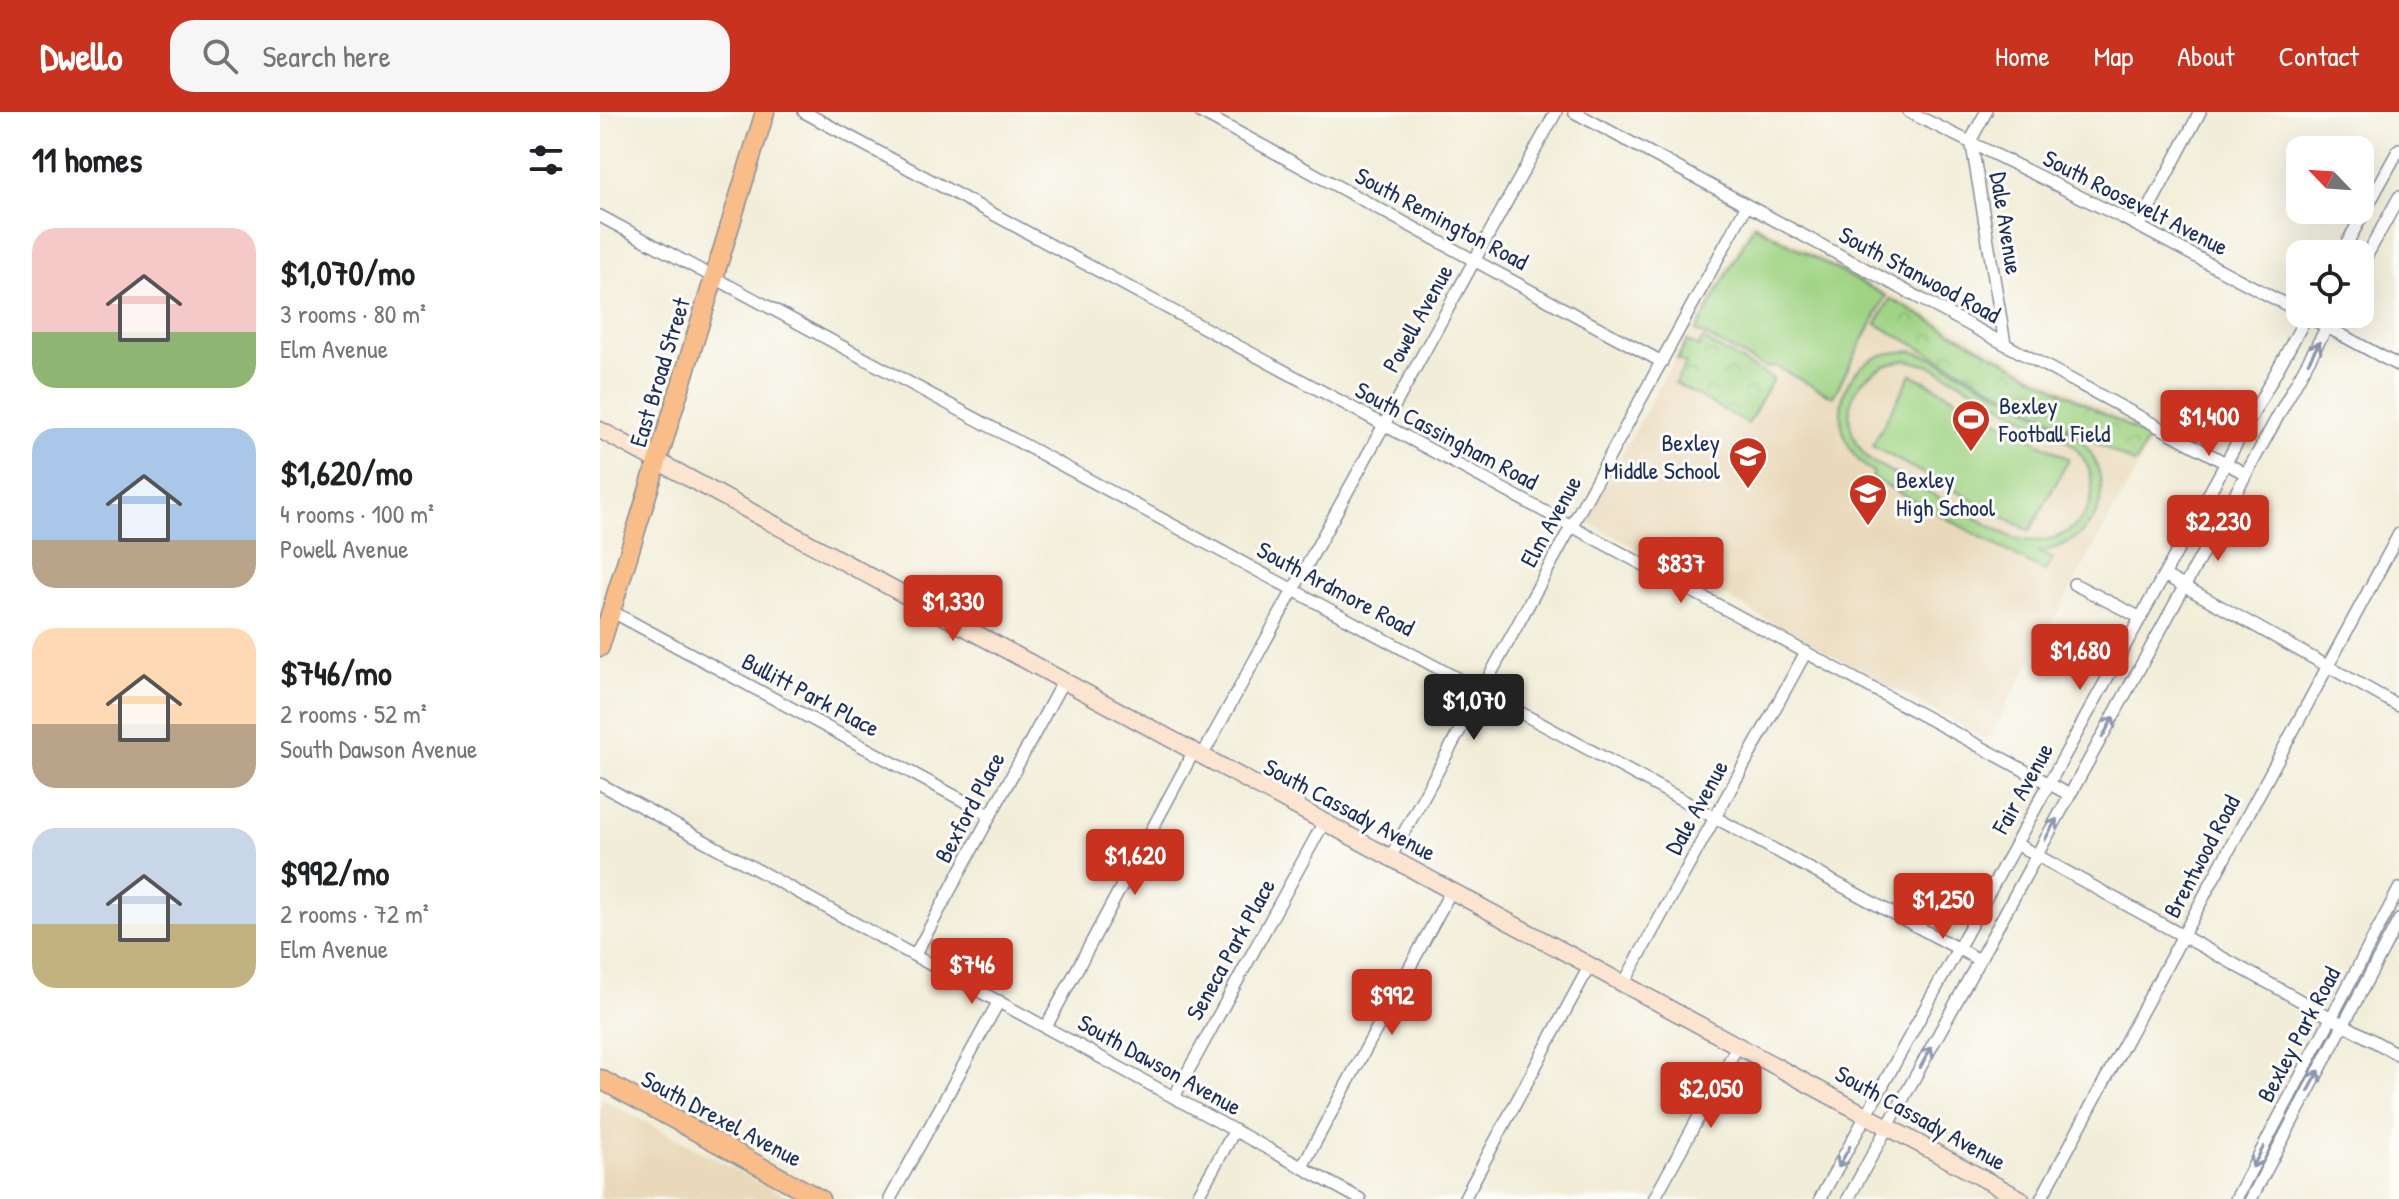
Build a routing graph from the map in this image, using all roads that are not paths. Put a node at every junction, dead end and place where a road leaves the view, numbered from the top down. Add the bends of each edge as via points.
1 (765, 112) edge
2 (804, 112) edge
3 (1200, 112) edge
4 (1556, 112) edge
5 (1574, 112) edge
6 (1909, 112) edge
7 (1986, 112) edge
8 (2200, 112) edge
9 (1972, 145) junction
10 (2399, 149) edge
11 (2399, 197) edge
12 (1747, 205) junction
13 (600, 216) edge
14 (2139, 227) junction
15 (2349, 240) edge
16 (2374, 243) edge
17 (1474, 260) junction
18 (714, 277) junction
19 (2286, 305) edge
20 (2297, 328) edge
21 (2326, 328) edge
22 (2329, 328) edge
23 (2005, 344) junction
24 (1662, 362) junction
25 (2399, 366) edge
26 (1383, 425) junction
27 (600, 430) edge
28 (657, 461) junction
29 (2226, 463) junction
30 (2246, 474) junction
31 (1572, 527) junction
32 (2399, 534) edge
33 (2164, 575) junction
34 (2074, 584) dead end
35 (2185, 587) junction
36 (1292, 590) junction
37 (611, 611) junction
38 (2141, 618) junction
39 (600, 647) edge
40 (1806, 652) junction
41 (2327, 667) junction
42 (1063, 681) junction
43 (1481, 692) junction
44 (2399, 706) edge
45 (1198, 753) junction
46 (600, 784) edge
47 (2049, 784) junction
48 (2070, 795) junction
49 (990, 815) junction
50 (1714, 818) junction
51 (1324, 822) junction
52 (2016, 844) junction
53 (2037, 856) junction
54 (1390, 858) junction
55 (2399, 889) edge
56 (1451, 891) junction
57 (2399, 920) edge
58 (2182, 937) junction
59 (1958, 949) junction
60 (915, 955) junction
61 (1979, 960) junction
62 (1590, 965) junction
63 (1624, 983) junction
64 (999, 1001) junction
65 (2331, 1018) junction
66 (2344, 1024) junction
67 (1046, 1027) junction
68 (1738, 1045) junction
69 (2399, 1055) edge
70 (600, 1079) edge
71 (1174, 1097) junction
72 (1867, 1115) junction
73 (1888, 1126) junction
74 (1235, 1130) junction
75 (1302, 1167) junction
76 (820, 1199) edge
77 (890, 1199) edge
78 (1196, 1199) edge
79 (1360, 1199) edge
80 (1464, 1199) edge
81 (1654, 1199) edge
82 (1820, 1199) edge
83 (1848, 1199) edge
84 (2021, 1199) edge
85 (2041, 1199) edge
86 (2236, 1199) edge
87 (2251, 1199) edge

1 - 18 main road, East Broad Street
2 - 26 street, South Cassingham Road
3 - 17 street, South Remington Road
4 - 17 street, Powell Avenue
5 - 12 street, South Stanwood Road
6 - 9 street, South Roosevelt Avenue
7 - 9 street, Dale Avenue
8 - 14 street
9 - 14 street, South Roosevelt Avenue
9 - 23 street, Dale Avenue
10 - 15 street
11 - 16 street
12 - 23 street, South Stanwood Road
12 - 24 street, Elm Avenue
13 - 18 street, South Ardmore Road
14 - 19 street, South Roosevelt Avenue
17 - 24 street, South Remington Road
17 - 26 street, Powell Avenue
18 - 28 main road, East Broad Street
18 - 36 street, South Ardmore Road
20 - 29 street, Fair Avenue
30 -> 21 street, Fair Avenue
22 - 25 street, South Roosevelt Avenue
23 - 29 street, South Stanwood Road
24 - 31 street, Elm Avenue
26 - 31 street, South Cassingham Road
26 - 36 street, Powell Avenue
27 - 28 street, South Cassady Avenue
28 - 37 main road, East Broad Street
28 - 42 street, South Cassady Avenue
29 - 30 street, South Stanwood Road
29 - 33 street, Fair Avenue
30 - 35 street, Fair Avenue
31 - 40 street, South Cassingham Road
31 - 43 street, Elm Avenue
32 - 41 street, Brentwood Road
33 - 35 street
33 - 38 street, Fair Avenue
34 - 38 street
35 - 41 street
48 -> 35 street, Fair Avenue
36 - 43 street, South Ardmore Road
36 - 45 street, Powell Avenue
37 - 39 main road, East Broad Street
37 - 49 street, Bullitt Park Place
38 - 47 street, Fair Avenue
40 - 47 street, South Cassingham Road
40 - 50 street, Dale Avenue
41 - 44 street
41 - 58 street, Brentwood Road
42 - 45 street, South Cassady Avenue
42 - 49 street, Bexford Place
43 - 50 street, South Ardmore Road
43 - 54 street, Elm Avenue
45 - 51 street, South Cassady Avenue
45 - 67 street, Powell Avenue
46 - 60 street, South Dawson Avenue
47 - 48 street, South Cassingham Road
47 - 52 street, Fair Avenue
53 -> 48 street, Fair Avenue
49 - 60 street, Bexford Place
50 - 59 street, South Ardmore Road
50 - 63 street, Dale Avenue
51 - 54 street, South Cassady Avenue
51 - 71 street, Seneca Park Place
52 - 53 street
52 - 59 street, Fair Avenue
53 - 58 street
53 - 61 street, Fair Avenue
54 - 56 street, South Cassady Avenue
55 - 65 street, Bexley Park Road
56 - 62 street, South Cassady Avenue
56 - 75 street
57 - 66 street, Bexley Park Road
58 - 65 street
58 - 85 street, Brentwood Road
59 - 61 street, South Ardmore Road
59 - 72 street, Fair Avenue
60 - 64 street, South Dawson Avenue
73 -> 61 street, Fair Avenue
62 - 63 street, South Cassady Avenue
62 - 80 street
63 - 68 street, South Cassady Avenue
64 - 67 street, South Dawson Avenue
64 - 77 street
65 - 66 street
65 -> 86 street, Bexley Park Road
66 - 69 street
87 -> 66 street, Bexley Park Road
67 - 71 street, South Dawson Avenue
68 - 72 street, South Cassady Avenue
68 - 81 street
70 - 76 main road, South Drexel Avenue
71 - 74 street, South Dawson Avenue
72 - 73 street, South Cassady Avenue
72 -> 82 street, Fair Avenue
73 - 83 street, Fair Avenue
73 - 84 street, South Cassady Avenue
74 - 75 street, South Dawson Avenue
74 - 78 street
75 - 79 street, South Dawson Avenue

